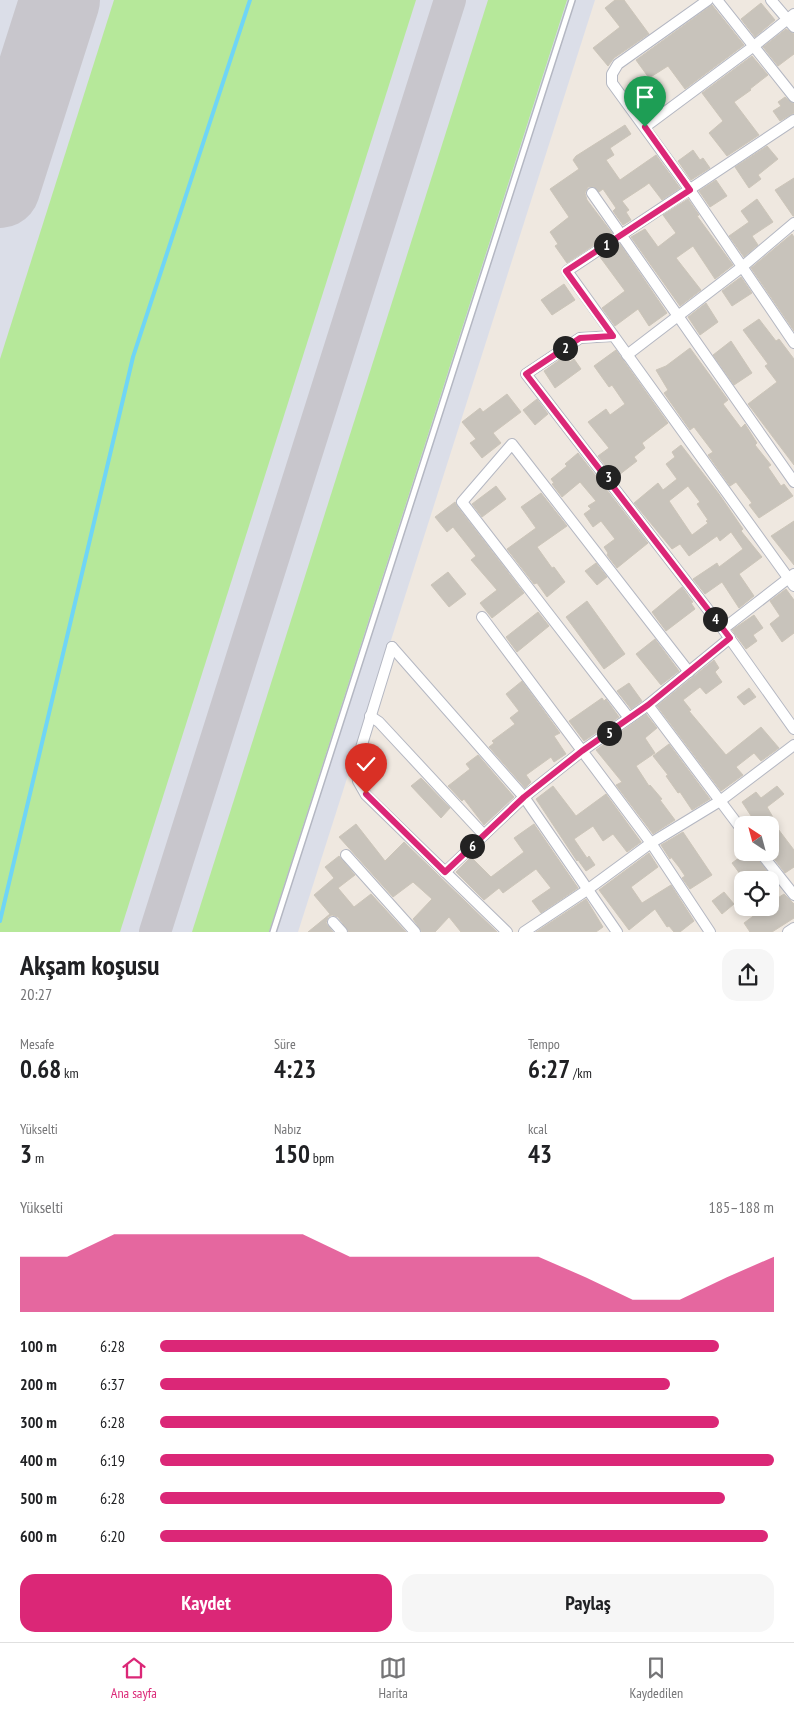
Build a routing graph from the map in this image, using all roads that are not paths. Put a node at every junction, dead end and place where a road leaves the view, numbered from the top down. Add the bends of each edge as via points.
1 (572, 0) edge
2 (708, 0) edge
3 (717, 0) edge
4 (771, 0) edge
5 (792, 20) edge
6 (754, 46) junction
7 (794, 97) edge
8 (794, 120) edge
9 (645, 127) junction
10 (690, 190) junction
11 (592, 194) dead end
12 (794, 225) edge
13 (621, 235) junction
14 (742, 267) junction
15 (678, 316) junction
16 (791, 330) edge
17 (613, 336) junction
18 (794, 343) edge
19 (627, 355) junction
20 (794, 482) edge
21 (792, 579) edge
22 (482, 617) dead end
23 (723, 629) junction
24 (730, 638) junction
25 (689, 672) junction
26 (648, 705) junction
27 (370, 716) junction
28 (629, 718) junction
29 (794, 729) edge
30 (794, 745) edge
31 (582, 751) junction
32 (524, 797) junction
33 (720, 801) junction
34 (734, 819) edge
35 (484, 835) junction
36 (650, 843) junction
37 (346, 855) dead end
38 (767, 861) edge
39 (445, 872) junction
40 (587, 890) junction
41 (794, 895) edge
42 (333, 922) dead end
43 (794, 928) edge
44 (273, 932) edge
45 (342, 932) edge
46 (415, 932) edge
47 (507, 932) edge
48 (524, 932) edge
49 (617, 932) edge
50 (710, 932) edge
51 (788, 932) edge

1 - 44 lane
2 - 9 street via 614,69 614,87
3 - 6 street
4 - 5 street
5 - 6 street
6 - 7 street
6 - 9 street
8 - 10 street
9 - 10 street
10 - 13 street
10 - 14 street
11 - 13 street
12 - 14 street
13 - 15 street
13 - 17 street via 566,271
14 - 15 street
14 - 16 street
15 - 19 street
15 - 20 street
16 - 18 street
17 - 19 street
17 - 23 street via 580,338 526,374
19 - 21 street
21 - 23 street
22 - 31 street
23 - 24 street
24 - 25 street
24 - 29 street
25 - 26 street
25 - 28 street via 512,444 462,502
26 - 28 street
26 - 33 street
27 - 32 street via 392,647
27 - 35 street
27 - 39 street via 356,764 360,786
28 - 31 street
30 - 33 street
31 - 32 street
31 - 36 street
32 - 35 street
32 - 40 street
33 - 34 street
33 - 36 street
35 - 39 street
36 - 40 street
36 - 50 street
37 - 46 street
38 - 41 street
39 - 47 street
40 - 48 street
40 - 49 street
42 - 45 street
43 - 51 street

